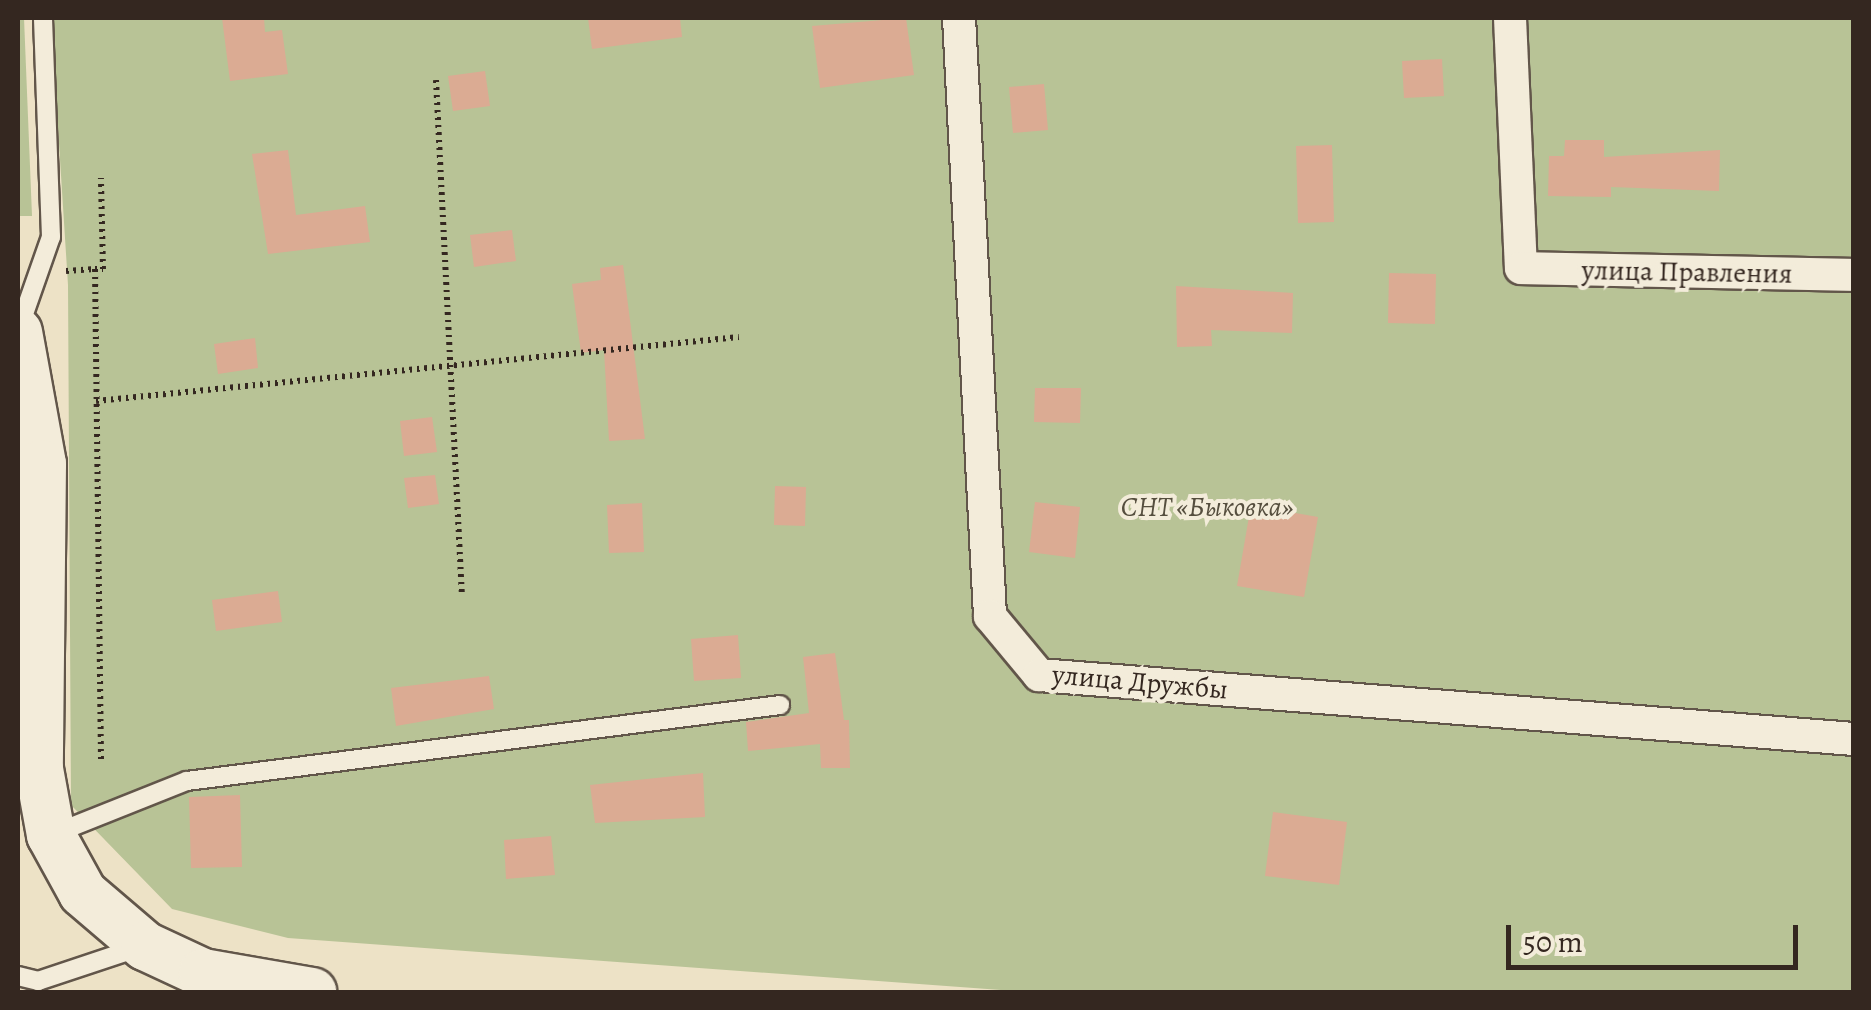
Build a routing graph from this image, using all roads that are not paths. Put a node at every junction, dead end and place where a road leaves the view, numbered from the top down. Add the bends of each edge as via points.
1 (43, 18) edge
2 (959, 18) edge
3 (1510, 18) edge
4 (1854, 275) edge
5 (18, 332) edge
6 (780, 705) dead end
7 (1854, 739) edge
8 (51, 835) junction
9 (145, 946) junction
10 (18, 976) edge
11 (312, 992) edge

1 - 5 lane via 51,236
2 - 7 street, улица Дружбы via 990,616 1040,675
3 - 4 street, улица Правления via 1521,268
5 - 8 main road via 42,464 39,769
6 - 8 lane via 187,781
8 - 9 main road via 83,893
9 - 10 lane via 38,981
9 - 11 main road via 202,973

